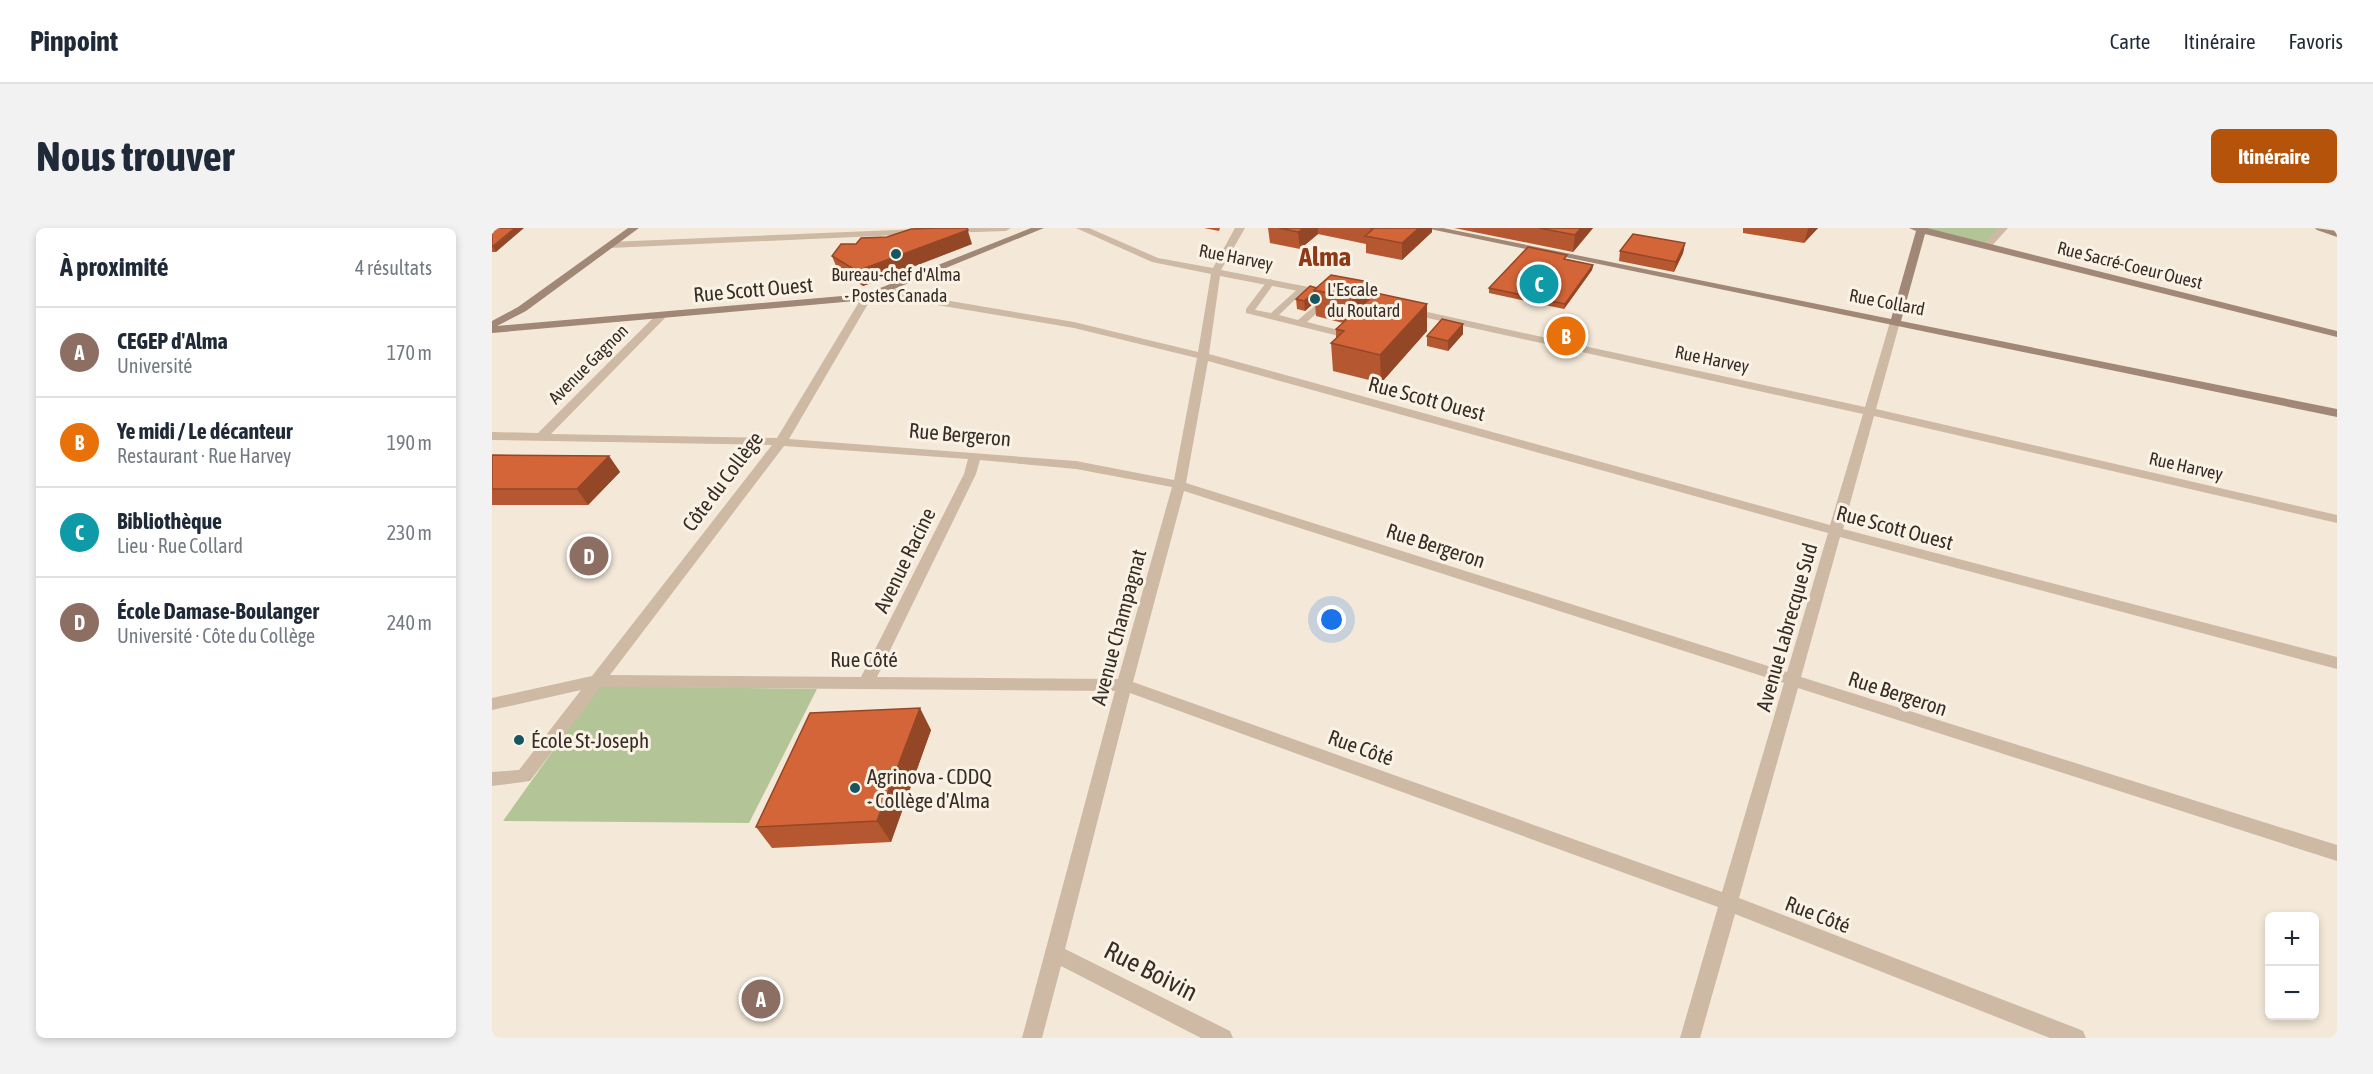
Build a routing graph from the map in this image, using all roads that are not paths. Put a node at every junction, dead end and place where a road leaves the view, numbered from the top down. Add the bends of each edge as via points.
1 (634, 228) edge
2 (1006, 228) edge
3 (1039, 228) edge
4 (1081, 228) edge
5 (1240, 228) edge
6 (1430, 228) edge
7 (2003, 228) edge
8 (2320, 228) edge
9 (1919, 229) edge
10 (936, 231) edge
11 (925, 232) edge
12 (2337, 234) edge
13 (610, 245) junction
14 (1987, 246) junction
15 (1216, 271) junction
16 (1271, 282) junction
17 (1301, 289) junction
18 (888, 290) junction
19 (1336, 296) joint
20 (867, 297) junction
21 (1399, 309) edge
22 (1272, 316) junction
23 (660, 317) junction
24 (1895, 322) junction
25 (1300, 323) junction
26 (1362, 326) edge
27 (492, 328) edge
28 (2337, 334) edge
29 (1203, 357) junction
30 (1870, 412) junction
31 (2337, 413) edge
32 (492, 436) edge
33 (542, 436) junction
34 (781, 442) junction
35 (975, 456) junction
36 (1179, 485) junction
37 (2337, 519) edge
38 (1835, 531) junction
39 (2337, 663) edge
40 (597, 681) junction
41 (867, 681) junction
42 (1792, 681) junction
43 (1124, 685) junction
44 (492, 704) edge
45 (492, 779) edge
46 (2337, 853) edge
47 (1729, 903) junction
48 (1054, 953) junction
49 (1032, 1038) edge
50 (1223, 1038) edge
51 (1690, 1038) edge
52 (2076, 1038) edge

1 - 13 street
2 - 10 street
3 - 18 street
4 - 15 street, Rue Harvey via 1155,260
5 - 15 street, Avenue Champagnat
6 - 24 street, Rue Collard
7 - 14 street
8 - 12 street
9 - 14 street, Rue Sacré-Coeur Ouest
9 - 24 street, Avenue Labrecque Sud
11 - 13 street
13 - 27 street
14 - 28 street, Rue Sacré-Coeur Ouest
15 - 16 street, Rue Harvey
15 - 29 street, Avenue Champagnat
16 - 17 street, Rue Harvey
16 - 22 lane via 1249,311
17 - 19 street, Rue Harvey
17 - 22 lane
18 - 20 street, Rue Scott Ouest
18 - 29 street, Rue Scott Ouest via 913,298 1074,325
19 - 25 lane
20 - 23 street, Rue Scott Ouest
20 - 34 street, Côte du Collège
21 - 30 street, Rue Harvey
22 - 25 lane
23 - 27 street, Rue Scott Ouest
23 - 33 street, Avenue Gagnon
24 - 30 street, Avenue Labrecque Sud
24 - 31 street, Rue Collard
25 - 26 lane via 1347,335
29 - 36 street, Avenue Champagnat
29 - 38 street, Rue Scott Ouest
30 - 37 street, Rue Harvey
30 - 38 street, Avenue Labrecque Sud
32 - 33 street, Rue Bergeron
33 - 34 street, Rue Bergeron
34 - 35 street, Rue Bergeron
34 - 40 street, Côte du Collège
35 - 36 street, Rue Bergeron via 1076,465
35 - 41 street, Avenue Racine via 970,474
36 - 42 street, Rue Bergeron
36 - 43 street, Avenue Champagnat
38 - 39 street, Rue Scott Ouest
38 - 42 street, Avenue Labrecque Sud
40 - 41 street, Rue Côté
40 - 44 street
40 - 45 street, Côte du Collège via 525,776
41 - 43 street, Rue Côté
42 - 46 street, Rue Bergeron
42 - 47 street, Avenue Labrecque Sud
43 - 47 street, Rue Côté
43 - 48 street, Avenue Champagnat
47 - 51 street, Avenue Labrecque Sud
47 - 52 street, Rue Côté
48 - 49 street, Avenue Champagnat
48 - 50 street, Rue Boivin

